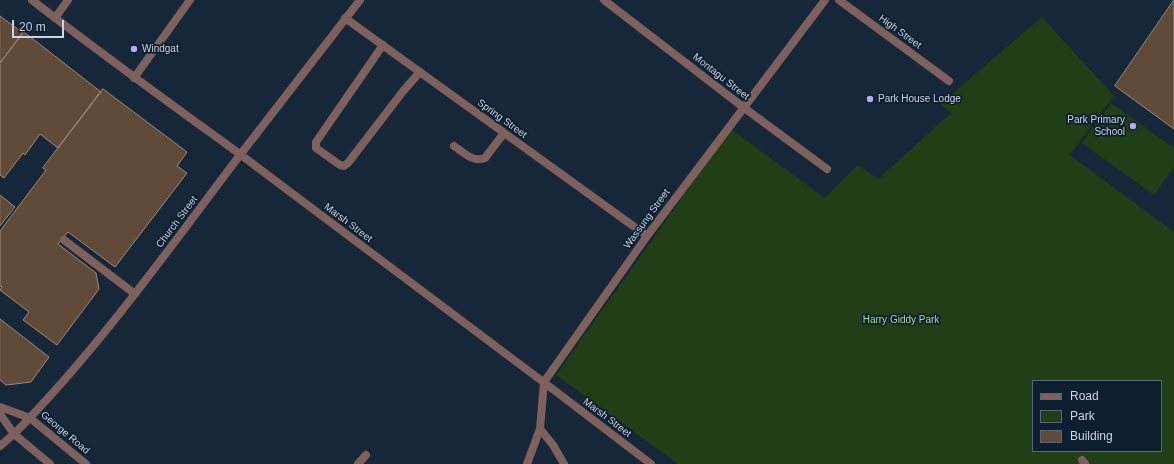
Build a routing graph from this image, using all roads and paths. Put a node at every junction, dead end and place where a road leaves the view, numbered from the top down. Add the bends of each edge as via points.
1 (32, 0) edge
2 (68, 0) edge
3 (190, 0) edge
4 (360, 0) edge
5 (604, 0) edge
6 (825, 0) edge
7 (839, 0) edge
8 (55, 18) junction
9 (346, 18) junction
10 (383, 45) junction
11 (420, 72) junction
12 (134, 78) junction
13 (949, 81) dead end
14 (743, 107) junction
15 (504, 133) junction
16 (454, 146) dead end
17 (240, 155) junction
18 (827, 169) dead end
19 (647, 236) junction
20 (64, 240) dead end
21 (135, 294) junction
22 (544, 382) junction
23 (0, 407) edge
24 (0, 414) edge
25 (30, 418) junction
26 (540, 429) junction
27 (14, 434) junction
28 (0, 446) edge
29 (366, 455) dead end
30 (50, 464) edge
31 (86, 464) edge
32 (358, 464) edge
33 (527, 464) edge
34 (564, 464) edge
35 (651, 464) edge

1 - 8 street, Marsh Street
2 - 8 street
3 - 12 street
4 - 9 street, Church Street
5 - 14 street, Montagu Street
6 - 14 street, Wassung Street
7 - 13 street, High Street
8 - 12 street, Marsh Street
9 - 10 street, Spring Street
9 - 17 street, Church Street
10 - 11 street, Spring Street
10 - 11 street via 316,142 316,148 344,166
11 - 15 street, Spring Street
12 - 17 street, Marsh Street
14 - 18 street, Montagu Street
14 - 19 street, Wassung Street
15 - 16 street via 482,160 475,160
15 - 19 street, Spring Street
17 - 21 street, Church Street
17 - 22 street, Marsh Street
19 - 22 street, Wassung Street
20 - 21 street
21 - 25 street, Church Street
22 - 26 street
22 - 35 street, Marsh Street
23 - 25 street, George Road
24 - 27 street
25 - 27 street, Church Street
25 - 31 street, George Road
26 - 33 street
26 - 34 street
27 - 28 street, Church Street
27 - 30 street
29 - 32 street

